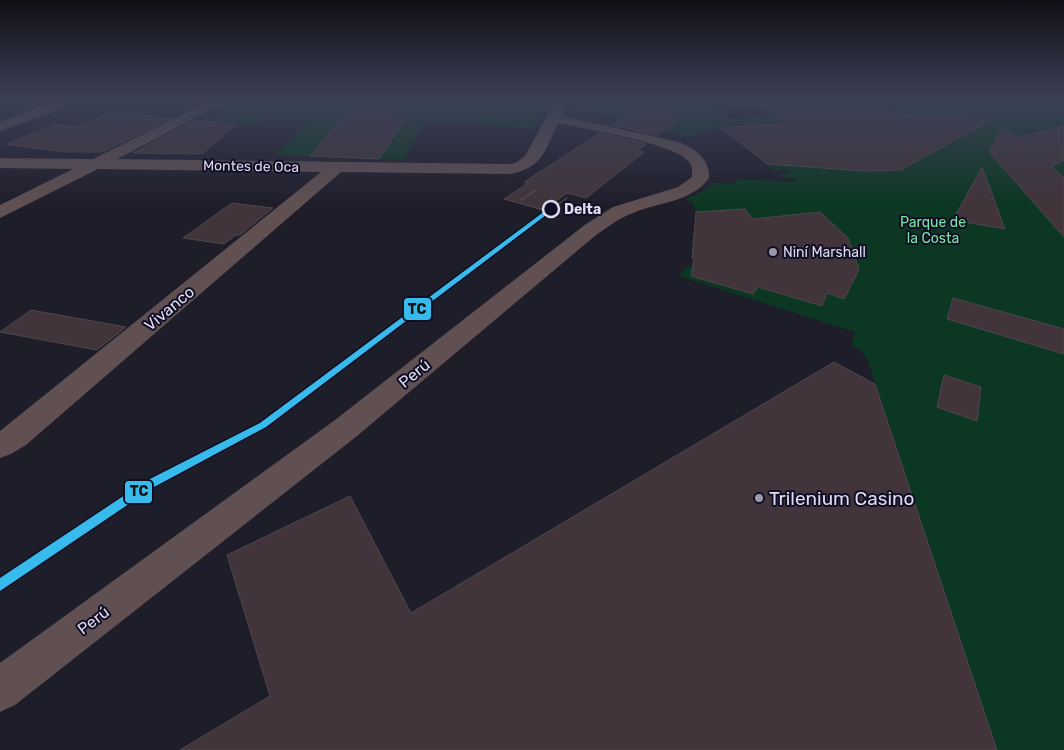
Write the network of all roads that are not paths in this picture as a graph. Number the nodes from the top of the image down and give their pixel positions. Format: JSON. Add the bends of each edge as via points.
{"nodes":[{"id":1,"x":154,"y":135,"type":"edge"},
{"id":2,"x":544,"y":135,"type":"edge"},
{"id":3,"x":643,"y":135,"type":"edge"},
{"id":4,"x":0,"y":162,"type":"edge"},
{"id":5,"x":96,"y":164,"type":"junction"},
{"id":6,"x":337,"y":167,"type":"junction"},
{"id":7,"x":0,"y":212,"type":"edge"},
{"id":8,"x":5,"y":439,"type":"edge"},
{"id":9,"x":0,"y":690,"type":"edge"}],
"edges":[{"from":1,"to":5,"type":"street"},
{"from":2,"to":6,"type":"street","name":"Montes de Oca","via":[[532,159],[518,168]]},
{"from":3,"to":9,"type":"street","name":"Perú","via":[[673,144],[696,159],[701,167],[701,176],[694,185],[684,191],[625,208],[589,231],[346,428]]},
{"from":4,"to":5,"type":"street","name":"Montes de Oca"},
{"from":5,"to":6,"type":"street","name":"Montes de Oca"},
{"from":5,"to":7,"type":"street"},
{"from":6,"to":8,"type":"street","name":"Vivanco"}]}
